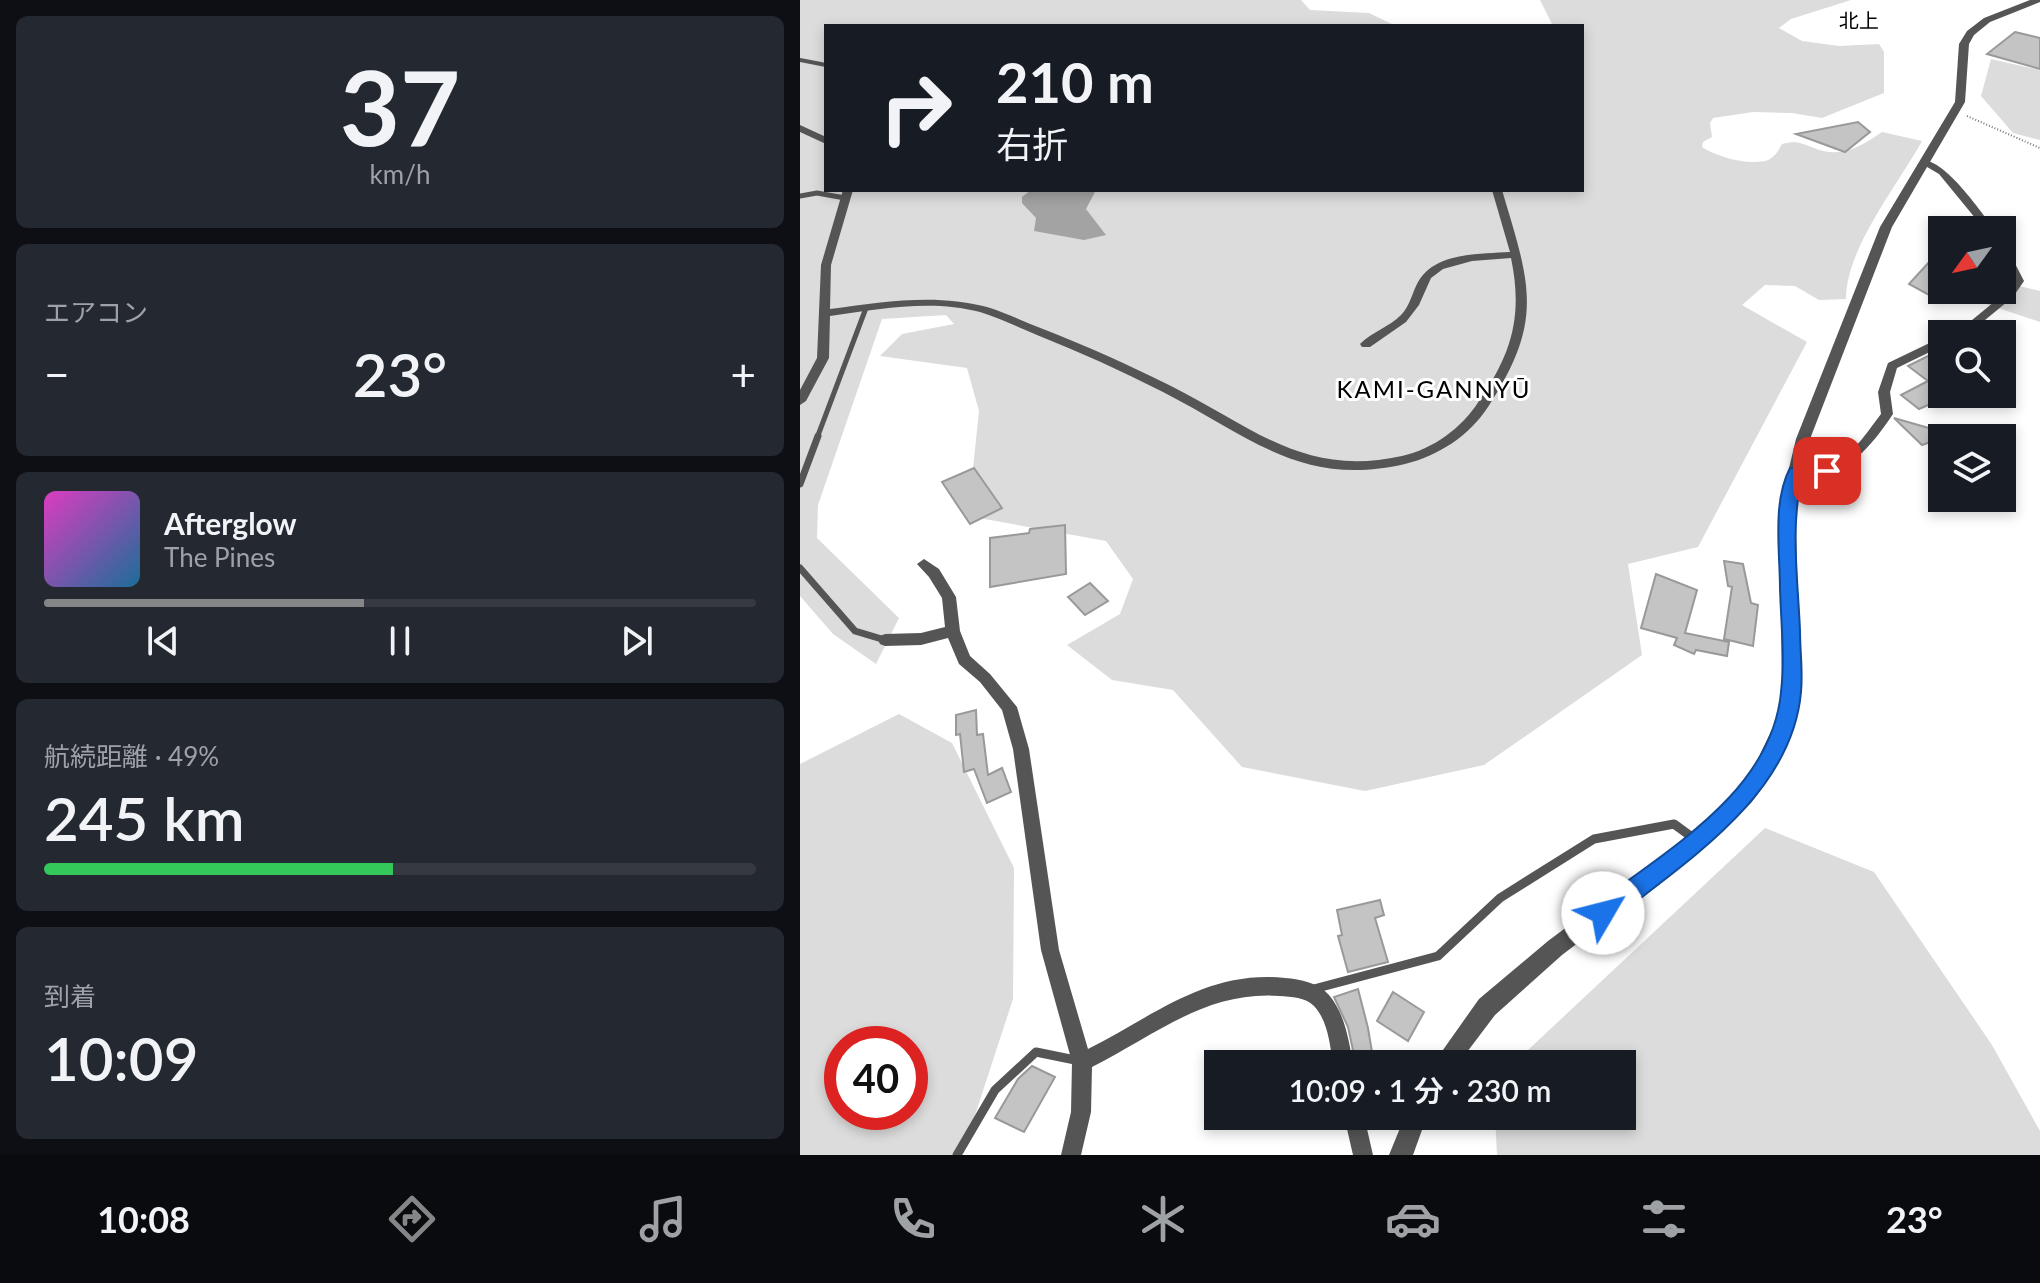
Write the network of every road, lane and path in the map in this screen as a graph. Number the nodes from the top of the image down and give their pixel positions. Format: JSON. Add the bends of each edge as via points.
{"nodes":[{"id":1,"x":2038,"y":0,"type":"edge"},
{"id":2,"x":800,"y":60,"type":"edge"},
{"id":3,"x":824,"y":65,"type":"edge"},
{"id":4,"x":1955,"y":111,"type":"junction"},
{"id":5,"x":800,"y":128,"type":"edge"},
{"id":6,"x":824,"y":140,"type":"edge"},
{"id":7,"x":2040,"y":148,"type":"edge"},
{"id":8,"x":1925,"y":162,"type":"junction"},
{"id":9,"x":1498,"y":192,"type":"edge"},
{"id":10,"x":847,"y":194,"type":"edge"},
{"id":11,"x":800,"y":196,"type":"edge"},
{"id":12,"x":1978,"y":216,"type":"edge"},
{"id":13,"x":1516,"y":255,"type":"junction"},
{"id":14,"x":1998,"y":304,"type":"edge"},
{"id":15,"x":866,"y":308,"type":"junction"},
{"id":16,"x":826,"y":313,"type":"junction"},
{"id":17,"x":1978,"y":320,"type":"edge"},
{"id":18,"x":1366,"y":344,"type":"dead end"},
{"id":19,"x":1928,"y":348,"type":"edge"},
{"id":20,"x":800,"y":401,"type":"edge"},
{"id":21,"x":1795,"y":472,"type":"junction"},
{"id":22,"x":800,"y":484,"type":"edge"},
{"id":23,"x":924,"y":564,"type":"dead end"},
{"id":24,"x":800,"y":568,"type":"edge"},
{"id":25,"x":953,"y":631,"type":"junction"},
{"id":26,"x":885,"y":640,"type":"joint"},
{"id":27,"x":1697,"y":841,"type":"junction"},
{"id":28,"x":1309,"y":990,"type":"junction"},
{"id":29,"x":1339,"y":1050,"type":"edge"},
{"id":30,"x":1455,"y":1050,"type":"edge"},
{"id":31,"x":1082,"y":1062,"type":"junction"},
{"id":32,"x":1357,"y":1130,"type":"edge"},
{"id":33,"x":1411,"y":1130,"type":"edge"},
{"id":34,"x":957,"y":1155,"type":"edge"},
{"id":35,"x":1071,"y":1155,"type":"edge"},
{"id":36,"x":1363,"y":1155,"type":"edge"},
{"id":37,"x":1401,"y":1155,"type":"edge"}],
"edges":[{"from":1,"to":4,"type":"street","via":[[1987,20],[1970,33],[1964,44],[1962,97]]},
{"from":2,"to":3,"type":"lane"},
{"from":4,"to":7,"type":"path"},
{"from":4,"to":8,"type":"street"},
{"from":5,"to":6,"type":"street"},
{"from":8,"to":12,"type":"street","via":[[1942,172]]},
{"from":8,"to":21,"type":"street","via":[[1872,260]]},
{"from":9,"to":13,"type":"street"},
{"from":10,"to":11,"type":"lane"},
{"from":10,"to":16,"type":"street","via":[[826,265]]},
{"from":13,"to":15,"type":"street","via":[[1523,280],[1521,324],[1512,357],[1484,403],[1459,433],[1434,450],[1360,469],[1318,465],[1283,453],[1091,352],[979,308],[950,303]]},
{"from":13,"to":18,"type":"street","via":[[1464,260],[1430,273],[1410,313]]},
{"from":14,"to":17,"type":"street"},
{"from":15,"to":16,"type":"street"},
{"from":15,"to":22,"type":"lane"},
{"from":16,"to":20,"type":"street","via":[[823,358]]},
{"from":19,"to":21,"type":"street","via":[[1892,366],[1884,392],[1887,414],[1853,457],[1827,471]]},
{"from":21,"to":27,"type":"street","via":[[1788,525],[1791,692],[1784,723],[1744,797]]},
{"from":23,"to":25,"type":"street","via":[[949,597]]},
{"from":24,"to":26,"type":"lane","via":[[855,631]]},
{"from":25,"to":26,"type":"street"},
{"from":25,"to":31,"type":"street","via":[[964,660],[1009,707],[1021,749],[1050,950]]},
{"from":27,"to":28,"type":"lane","via":[[1674,824],[1594,839],[1500,898],[1438,956]]},
{"from":27,"to":30,"type":"street","via":[[1555,948],[1487,1007]]},
{"from":28,"to":29,"type":"street","via":[[1326,1006]]},
{"from":28,"to":31,"type":"street","via":[[1240,986],[1203,995]]},
{"from":31,"to":34,"type":"lane","via":[[1036,1052],[995,1090]]},
{"from":31,"to":35,"type":"street","via":[[1081,1112]]},
{"from":32,"to":36,"type":"street"},
{"from":33,"to":37,"type":"street"}]}
